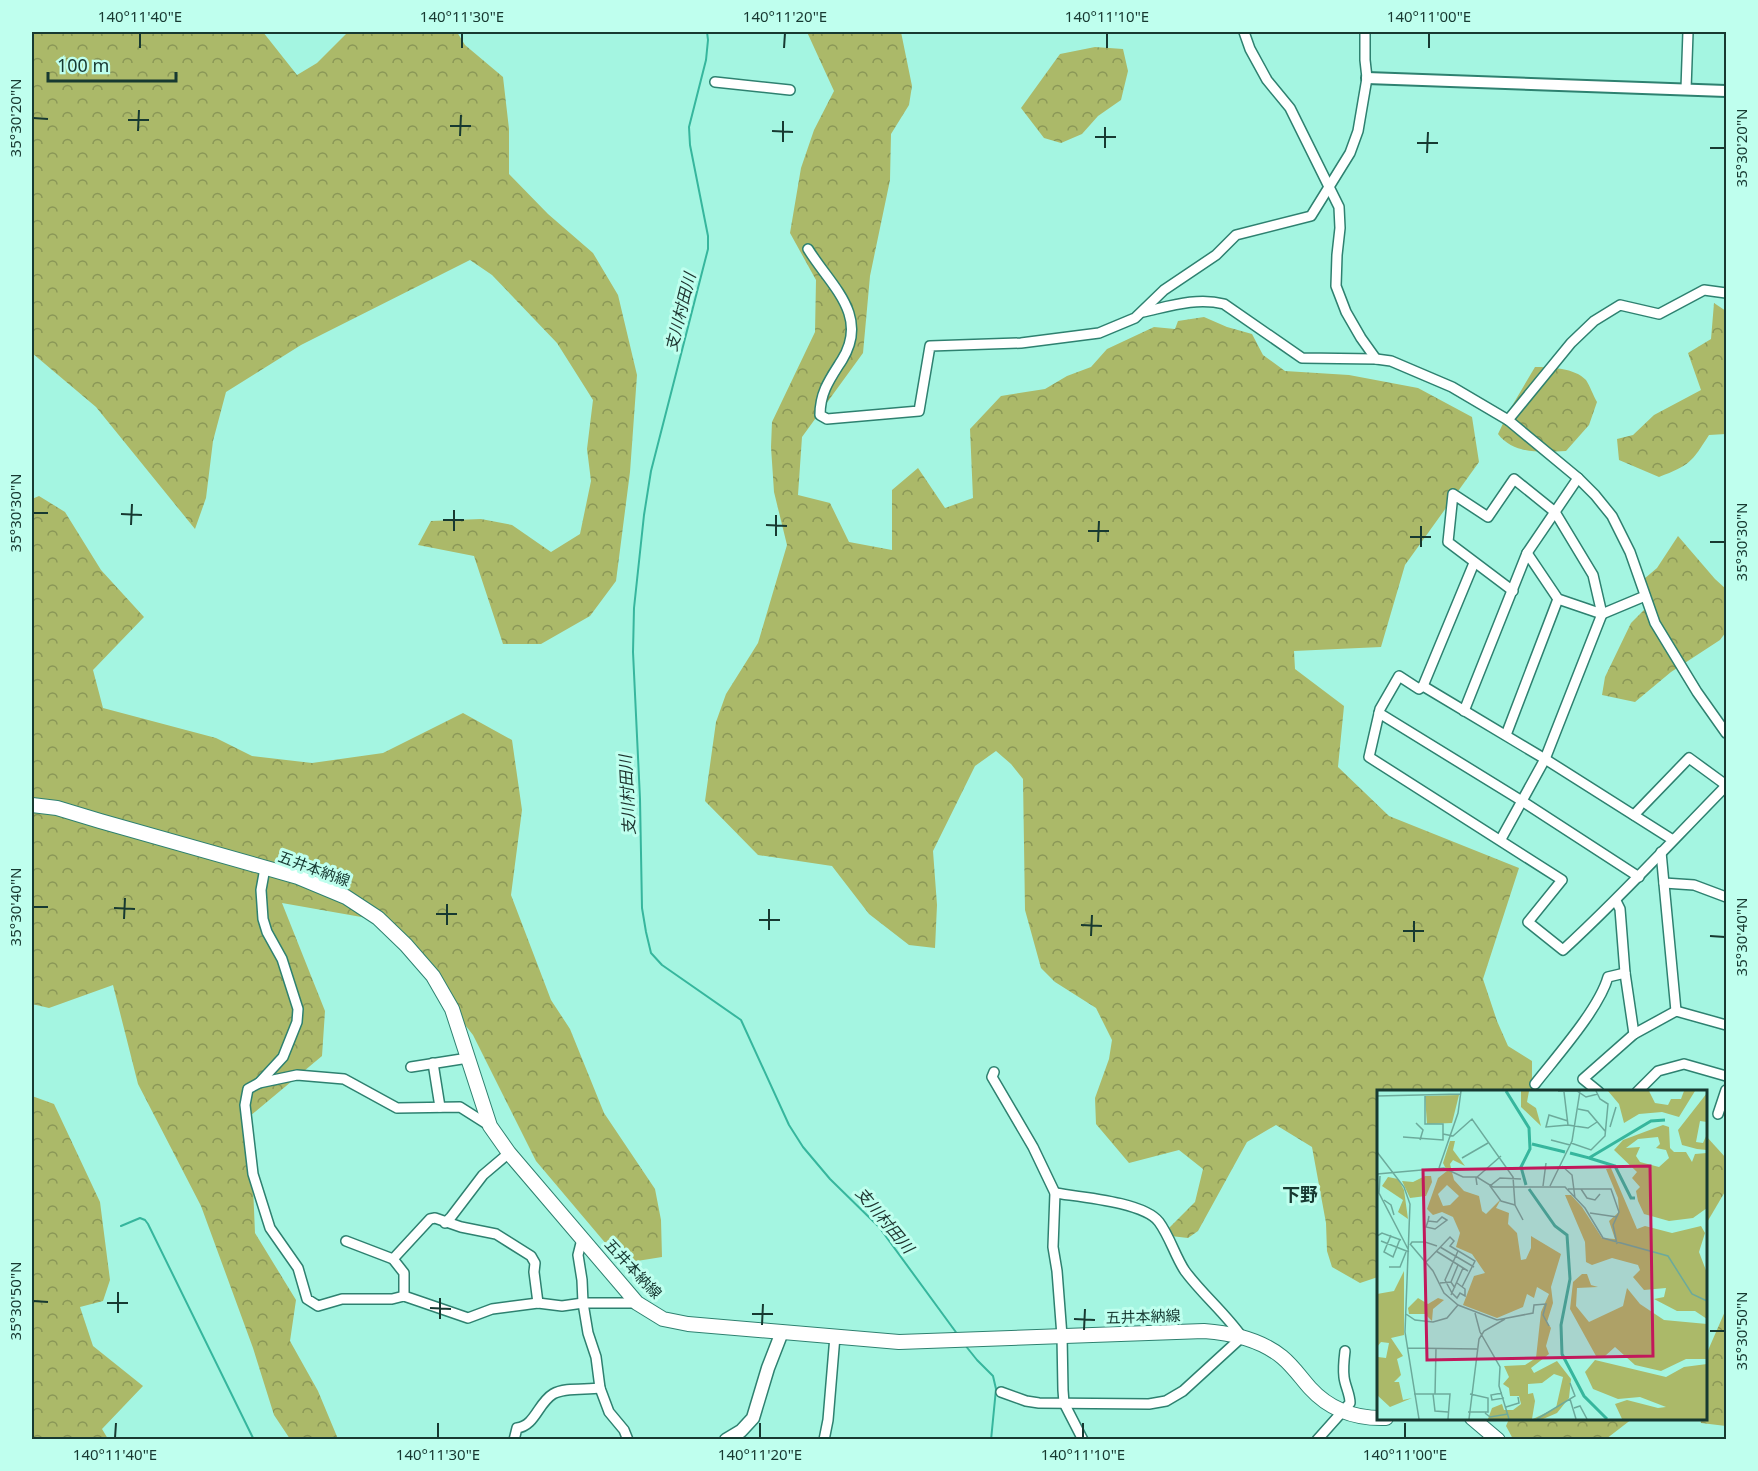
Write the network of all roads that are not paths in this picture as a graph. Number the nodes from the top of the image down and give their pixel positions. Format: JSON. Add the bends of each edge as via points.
{"nodes":[{"id":1,"x":1244,"y":32,"type":"edge"},
{"id":2,"x":1365,"y":32,"type":"edge"},
{"id":3,"x":1688,"y":32,"type":"edge"},
{"id":4,"x":1367,"y":78,"type":"junction"},
{"id":5,"x":716,"y":82,"type":"dead end"},
{"id":6,"x":1686,"y":89,"type":"junction"},
{"id":7,"x":790,"y":90,"type":"dead end"},
{"id":8,"x":1726,"y":91,"type":"edge"},
{"id":9,"x":1329,"y":187,"type":"junction"},
{"id":10,"x":808,"y":249,"type":"dead end"},
{"id":11,"x":1726,"y":293,"type":"edge"},
{"id":12,"x":1143,"y":312,"type":"junction"},
{"id":13,"x":1376,"y":359,"type":"junction"},
{"id":14,"x":1508,"y":420,"type":"junction"},
{"id":15,"x":1578,"y":478,"type":"junction"},
{"id":16,"x":1555,"y":512,"type":"junction"},
{"id":17,"x":1527,"y":553,"type":"junction"},
{"id":18,"x":1474,"y":563,"type":"junction"},
{"id":19,"x":1513,"y":591,"type":"junction"},
{"id":20,"x":1645,"y":596,"type":"junction"},
{"id":21,"x":1558,"y":599,"type":"junction"},
{"id":22,"x":1602,"y":614,"type":"junction"},
{"id":23,"x":1423,"y":686,"type":"junction"},
{"id":24,"x":1464,"y":711,"type":"junction"},
{"id":25,"x":1379,"y":713,"type":"junction"},
{"id":26,"x":1726,"y":733,"type":"edge"},
{"id":27,"x":1506,"y":735,"type":"junction"},
{"id":28,"x":1545,"y":759,"type":"junction"},
{"id":29,"x":1726,"y":786,"type":"edge"},
{"id":30,"x":1522,"y":801,"type":"junction"},
{"id":31,"x":32,"y":805,"type":"edge"},
{"id":32,"x":1634,"y":815,"type":"junction"},
{"id":33,"x":1501,"y":840,"type":"junction"},
{"id":34,"x":1673,"y":840,"type":"junction"},
{"id":35,"x":1661,"y":852,"type":"junction"},
{"id":36,"x":265,"y":868,"type":"junction"},
{"id":37,"x":1639,"y":877,"type":"junction"},
{"id":38,"x":1664,"y":883,"type":"junction"},
{"id":39,"x":1726,"y":897,"type":"edge"},
{"id":40,"x":1616,"y":901,"type":"junction"},
{"id":41,"x":1625,"y":973,"type":"junction"},
{"id":42,"x":1676,"y":1011,"type":"junction"},
{"id":43,"x":1726,"y":1025,"type":"edge"},
{"id":44,"x":1634,"y":1034,"type":"junction"},
{"id":45,"x":468,"y":1058,"type":"junction"},
{"id":46,"x":433,"y":1063,"type":"junction"},
{"id":47,"x":411,"y":1067,"type":"dead end"},
{"id":48,"x":994,"y":1072,"type":"dead end"},
{"id":49,"x":1726,"y":1076,"type":"edge"},
{"id":50,"x":259,"y":1083,"type":"junction"},
{"id":51,"x":1534,"y":1084,"type":"dead end"},
{"id":52,"x":1597,"y":1090,"type":"edge"},
{"id":53,"x":1639,"y":1090,"type":"edge"},
{"id":54,"x":1726,"y":1090,"type":"edge"},
{"id":55,"x":440,"y":1107,"type":"junction"},
{"id":56,"x":1718,"y":1114,"type":"dead end"},
{"id":57,"x":490,"y":1126,"type":"junction"},
{"id":58,"x":509,"y":1153,"type":"junction"},
{"id":59,"x":1055,"y":1193,"type":"junction"},
{"id":60,"x":445,"y":1223,"type":"junction"},
{"id":61,"x":582,"y":1239,"type":"junction"},
{"id":62,"x":345,"y":1241,"type":"dead end"},
{"id":63,"x":393,"y":1259,"type":"junction"},
{"id":64,"x":404,"y":1296,"type":"junction"},
{"id":65,"x":538,"y":1303,"type":"junction"},
{"id":66,"x":583,"y":1303,"type":"junction"},
{"id":67,"x":637,"y":1303,"type":"junction"},
{"id":68,"x":782,"y":1332,"type":"junction"},
{"id":69,"x":835,"y":1336,"type":"junction"},
{"id":70,"x":1062,"y":1336,"type":"junction"},
{"id":71,"x":1242,"y":1337,"type":"junction"},
{"id":72,"x":1345,"y":1351,"type":"dead end"},
{"id":73,"x":600,"y":1388,"type":"junction"},
{"id":74,"x":1001,"y":1392,"type":"dead end"},
{"id":75,"x":1065,"y":1403,"type":"junction"},
{"id":76,"x":1342,"y":1412,"type":"junction"},
{"id":77,"x":1377,"y":1418,"type":"edge"},
{"id":78,"x":1473,"y":1420,"type":"edge"},
{"id":79,"x":514,"y":1440,"type":"edge"},
{"id":80,"x":628,"y":1440,"type":"edge"},
{"id":81,"x":726,"y":1440,"type":"edge"},
{"id":82,"x":824,"y":1440,"type":"edge"},
{"id":83,"x":1083,"y":1440,"type":"edge"},
{"id":84,"x":1317,"y":1440,"type":"edge"},
{"id":85,"x":1498,"y":1440,"type":"edge"}],
"edges":[{"from":1,"to":9,"type":"street","via":[[1267,80],[1290,108]]},
{"from":2,"to":4,"type":"street"},
{"from":3,"to":6,"type":"street"},
{"from":4,"to":6,"type":"street"},
{"from":4,"to":9,"type":"street","via":[[1354,142]]},
{"from":5,"to":7,"type":"street"},
{"from":6,"to":8,"type":"street"},
{"from":9,"to":12,"type":"street","via":[[1311,216],[1236,235]]},
{"from":9,"to":13,"type":"street","via":[[1338,207],[1340,228],[1336,286],[1346,312]]},
{"from":10,"to":12,"type":"street","via":[[837,288],[848,310],[853,335],[820,400],[820,415],[827,419],[919,411],[930,346],[1021,343],[1099,333]]},
{"from":11,"to":14,"type":"street","via":[[1704,290],[1659,314],[1620,305],[1594,321],[1571,343]]},
{"from":12,"to":13,"type":"street","via":[[1210,300],[1224,304],[1302,358]]},
{"from":13,"to":14,"type":"street","via":[[1391,361],[1452,387]]},
{"from":14,"to":15,"type":"street"},
{"from":15,"to":16,"type":"street"},
{"from":15,"to":20,"type":"street","via":[[1612,516]]},
{"from":16,"to":17,"type":"street"},
{"from":16,"to":18,"type":"street","via":[[1514,479],[1488,517],[1453,494],[1448,542]]},
{"from":16,"to":22,"type":"street","via":[[1593,575]]},
{"from":17,"to":19,"type":"street"},
{"from":17,"to":21,"type":"street"},
{"from":18,"to":19,"type":"street"},
{"from":18,"to":23,"type":"street"},
{"from":19,"to":24,"type":"street"},
{"from":20,"to":22,"type":"street"},
{"from":20,"to":26,"type":"street","via":[[1670,650]]},
{"from":21,"to":22,"type":"street"},
{"from":21,"to":27,"type":"street"},
{"from":22,"to":28,"type":"street"},
{"from":23,"to":24,"type":"street"},
{"from":23,"to":25,"type":"street","via":[[1419,689],[1399,676]]},
{"from":24,"to":27,"type":"street"},
{"from":25,"to":30,"type":"street"},
{"from":25,"to":33,"type":"street","via":[[1369,757]]},
{"from":27,"to":28,"type":"street"},
{"from":28,"to":30,"type":"street"},
{"from":28,"to":32,"type":"street"},
{"from":29,"to":32,"type":"street","via":[[1689,758]]},
{"from":29,"to":34,"type":"street"},
{"from":30,"to":33,"type":"street"},
{"from":30,"to":37,"type":"street"},
{"from":31,"to":36,"type":"main road","name":"五井本納線","via":[[78,813]]},
{"from":32,"to":34,"type":"street"},
{"from":33,"to":40,"type":"street","via":[[1562,880],[1528,922],[1563,950]]},
{"from":34,"to":35,"type":"street"},
{"from":35,"to":37,"type":"street"},
{"from":35,"to":38,"type":"street"},
{"from":36,"to":45,"type":"main road","name":"五井本納線","via":[[326,888],[378,918],[433,976],[452,1009]]},
{"from":36,"to":50,"type":"street","via":[[261,907],[265,926],[282,959],[298,1009],[283,1057]]},
{"from":37,"to":40,"type":"street"},
{"from":38,"to":39,"type":"street","via":[[1694,885]]},
{"from":38,"to":42,"type":"street"},
{"from":40,"to":41,"type":"street"},
{"from":41,"to":44,"type":"street"},
{"from":41,"to":51,"type":"street","via":[[1608,977],[1594,1005]]},
{"from":42,"to":43,"type":"street"},
{"from":42,"to":44,"type":"street"},
{"from":44,"to":52,"type":"street","via":[[1583,1079]]},
{"from":45,"to":46,"type":"street"},
{"from":45,"to":57,"type":"main road","name":"五井本納線"},
{"from":46,"to":47,"type":"street"},
{"from":46,"to":55,"type":"street"},
{"from":48,"to":59,"type":"street","via":[[992,1077]]},
{"from":49,"to":53,"type":"street","via":[[1684,1064],[1658,1071]]},
{"from":50,"to":55,"type":"street","via":[[297,1075],[337,1078],[397,1108]]},
{"from":50,"to":64,"type":"street","via":[[248,1089],[245,1105],[253,1174],[270,1228],[298,1268],[307,1299],[324,1306],[342,1299]]},
{"from":54,"to":56,"type":"street"},
{"from":55,"to":57,"type":"street","via":[[460,1107]]},
{"from":57,"to":58,"type":"main road","name":"五井本納線"},
{"from":58,"to":60,"type":"street","via":[[483,1175]]},
{"from":58,"to":61,"type":"main road","name":"五井本納線"},
{"from":59,"to":70,"type":"street","via":[[1053,1247]]},
{"from":59,"to":71,"type":"street","via":[[1113,1200],[1158,1221],[1185,1270]]},
{"from":60,"to":63,"type":"street","via":[[430,1219]]},
{"from":60,"to":65,"type":"street","via":[[496,1234],[531,1256]]},
{"from":61,"to":66,"type":"street","via":[[578,1255]]},
{"from":61,"to":67,"type":"main road","name":"五井本納線"},
{"from":62,"to":63,"type":"street"},
{"from":63,"to":64,"type":"street","via":[[404,1273]]},
{"from":64,"to":65,"type":"street","via":[[468,1318],[492,1309]]},
{"from":65,"to":66,"type":"street"},
{"from":66,"to":67,"type":"street"},
{"from":66,"to":73,"type":"street"},
{"from":67,"to":68,"type":"main road","name":"五井本納線","via":[[673,1322]]},
{"from":68,"to":69,"type":"main road","name":"五井本納線"},
{"from":68,"to":81,"type":"main road","via":[[753,1418]]},
{"from":69,"to":70,"type":"main road","name":"五井本納線","via":[[918,1342]]},
{"from":69,"to":82,"type":"street"},
{"from":70,"to":71,"type":"main road","name":"五井本納線","via":[[1204,1331]]},
{"from":70,"to":75,"type":"street"},
{"from":71,"to":75,"type":"street","via":[[1166,1401]]},
{"from":71,"to":76,"type":"main road","name":"五井本納線","via":[[1284,1358],[1320,1398]]},
{"from":72,"to":76,"type":"street","via":[[1343,1374],[1350,1403]]},
{"from":73,"to":79,"type":"street","via":[[551,1395],[528,1425],[517,1428]]},
{"from":73,"to":80,"type":"street","via":[[609,1412]]},
{"from":74,"to":75,"type":"street","via":[[1026,1401]]},
{"from":75,"to":83,"type":"street"},
{"from":76,"to":77,"type":"main road","name":"五井本納線"},
{"from":76,"to":84,"type":"street"},
{"from":78,"to":85,"type":"main road"}]}
